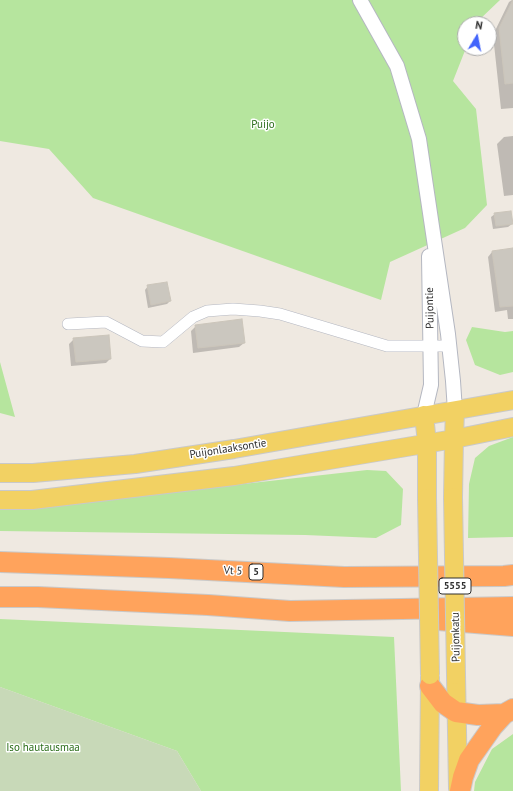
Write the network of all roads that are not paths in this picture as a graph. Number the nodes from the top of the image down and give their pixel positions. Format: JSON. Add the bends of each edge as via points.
{"nodes":[{"id":1,"x":360,"y":0,"type":"edge"},
{"id":2,"x":428,"y":199,"type":"junction"},
{"id":3,"x":68,"y":324,"type":"dead end"},
{"id":4,"x":430,"y":346,"type":"junction"},
{"id":5,"x":449,"y":346,"type":"junction"},
{"id":6,"x":513,"y":400,"type":"edge"},
{"id":7,"x":455,"y":411,"type":"junction"},
{"id":8,"x":424,"y":416,"type":"junction"},
{"id":9,"x":513,"y":427,"type":"edge"},
{"id":10,"x":454,"y":439,"type":"junction"},
{"id":11,"x":426,"y":443,"type":"junction"},
{"id":12,"x":0,"y":473,"type":"edge"},
{"id":13,"x":0,"y":500,"type":"edge"},
{"id":14,"x":0,"y":562,"type":"edge"},
{"id":15,"x":513,"y":575,"type":"edge"},
{"id":16,"x":0,"y":597,"type":"edge"},
{"id":17,"x":513,"y":607,"type":"edge"},
{"id":18,"x":290,"y":610,"type":"junction"},
{"id":19,"x":513,"y":626,"type":"edge"},
{"id":20,"x":430,"y":680,"type":"junction"},
{"id":21,"x":509,"y":711,"type":"edge"},
{"id":22,"x":456,"y":712,"type":"junction"},
{"id":23,"x":429,"y":791,"type":"edge"},
{"id":24,"x":459,"y":791,"type":"edge"}],
"edges":[{"from":1,"to":2,"type":"street","name":"Puijontie","number":"5555","via":[[397,66],[419,139]]},
{"from":2,"to":4,"type":"street","name":"Puijontie","number":"5555"},
{"from":2,"to":5,"type":"street","name":"Puijontie","number":"5555"},
{"from":3,"to":4,"type":"street","via":[[106,322],[142,342],[163,342],[193,317],[207,311],[233,309],[280,314],[387,346]]},
{"from":4,"to":5,"type":"street"},
{"from":4,"to":8,"type":"street","name":"Puijontie","number":"5555","via":[[431,385]]},
{"from":5,"to":7,"type":"street","name":"Puijontie","number":"5555"},
{"from":6,"to":7,"type":"main road","name":"Puijonlaaksontie"},
{"from":7,"to":8,"type":"main road","name":"Puijonlaaksontie"},
{"from":7,"to":10,"type":"main road","name":"Puijonkatu","number":"5555"},
{"from":8,"to":11,"type":"main road","number":"5555"},
{"from":8,"to":12,"type":"main road","name":"Puijonlaaksontie","via":[[135,464],[33,473]]},
{"from":9,"to":10,"type":"main road"},
{"from":10,"to":11,"type":"main road"},
{"from":10,"to":22,"type":"main road","name":"Puijonkatu","number":"5555","bridge":true},
{"from":11,"to":13,"type":"main road","via":[[234,476],[32,500]]},
{"from":11,"to":20,"type":"main road","number":"5555","bridge":true},
{"from":14,"to":15,"type":"highway","name":"Vt 5","number":"5","via":[[344,577]]},
{"from":16,"to":18,"type":"highway"},
{"from":17,"to":18,"type":"highway"},
{"from":18,"to":19,"type":"highway"},
{"from":20,"to":22,"type":"highway","via":[[443,703]]},
{"from":20,"to":23,"type":"main road","number":"5555"},
{"from":21,"to":22,"type":"highway","via":[[478,716]]},
{"from":21,"to":24,"type":"highway","via":[[489,730],[469,760]]},
{"from":22,"to":24,"type":"main road","name":"Puijonkatu","number":"5555"}]}
